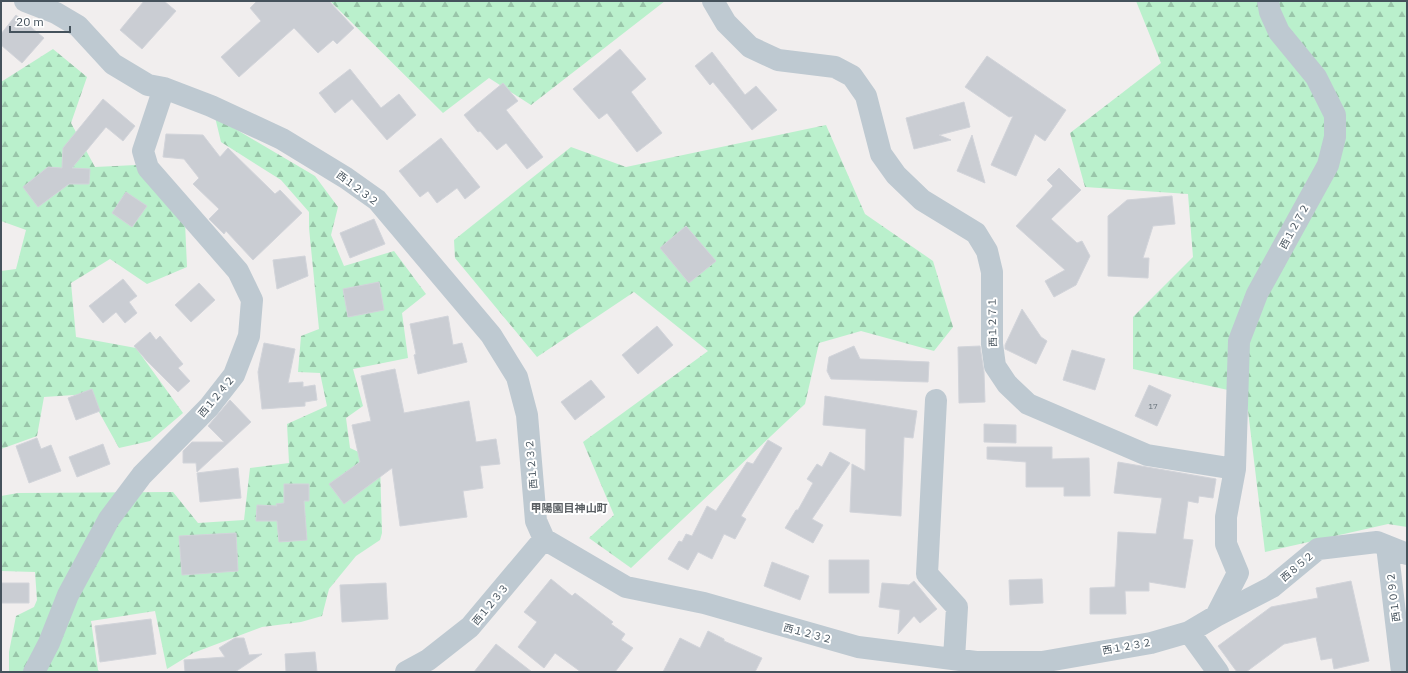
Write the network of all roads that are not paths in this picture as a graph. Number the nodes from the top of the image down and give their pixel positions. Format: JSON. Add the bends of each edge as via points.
{"nodes":[{"id":1,"x":25,"y":1,"type":"edge"},
{"id":2,"x":713,"y":1,"type":"edge"},
{"id":3,"x":1268,"y":1,"type":"edge"},
{"id":4,"x":164,"y":88,"type":"junction"},
{"id":5,"x":936,"y":400,"type":"dead end"},
{"id":6,"x":1235,"y":469,"type":"junction"},
{"id":7,"x":544,"y":539,"type":"junction"},
{"id":8,"x":1387,"y":546,"type":"junction"},
{"id":9,"x":1407,"y":554,"type":"edge"},
{"id":10,"x":1216,"y":616,"type":"junction"},
{"id":11,"x":1189,"y":632,"type":"junction"},
{"id":12,"x":954,"y":659,"type":"junction"},
{"id":13,"x":1040,"y":667,"type":"edge"},
{"id":14,"x":34,"y":672,"type":"edge"},
{"id":15,"x":406,"y":672,"type":"edge"},
{"id":16,"x":1218,"y":672,"type":"edge"},
{"id":17,"x":1402,"y":672,"type":"edge"}],
"edges":[{"from":1,"to":4,"type":"street","name":"西１２３２","via":[[56,13],[78,26],[113,64],[148,84]]},
{"from":2,"to":6,"type":"street","name":"西１２７１","via":[[726,23],[750,47],[778,60],[835,67],[852,76],[866,96],[881,154],[896,175],[922,200],[976,233],[987,252],[992,272],[992,344],[995,366],[1007,384],[1028,404],[1147,455]]},
{"from":3,"to":6,"type":"street","name":"西１２７２","via":[[1279,32],[1316,77],[1335,115],[1335,137],[1328,165],[1257,294],[1239,341]]},
{"from":4,"to":7,"type":"street","name":"西１２３２","via":[[282,138],[377,200],[491,335],[517,377],[527,416],[536,522]]},
{"from":4,"to":14,"type":"street","name":"西１２４２","via":[[143,151],[148,168],[238,271],[252,300],[248,336],[234,375],[209,406],[142,475],[109,519],[68,595],[49,643]]},
{"from":5,"to":12,"type":"street","via":[[927,574],[956,607]]},
{"from":6,"to":10,"type":"street","via":[[1226,517],[1226,544],[1238,573]]},
{"from":7,"to":12,"type":"street","name":"西１２３２","via":[[626,587],[704,603],[858,647]]},
{"from":7,"to":15,"type":"street","name":"西１２３３","via":[[470,628],[428,660]]},
{"from":8,"to":9,"type":"street","name":"西８５２"},
{"from":8,"to":10,"type":"street","name":"西８５２","via":[[1378,542],[1318,549],[1272,587]]},
{"from":8,"to":17,"type":"street","name":"西１０９２"},
{"from":10,"to":11,"type":"street","name":"西８５２"},
{"from":11,"to":13,"type":"street","name":"西１２３２","via":[[1151,643]]},
{"from":11,"to":16,"type":"street"},
{"from":12,"to":13,"type":"street","name":"西１２３２"}]}
